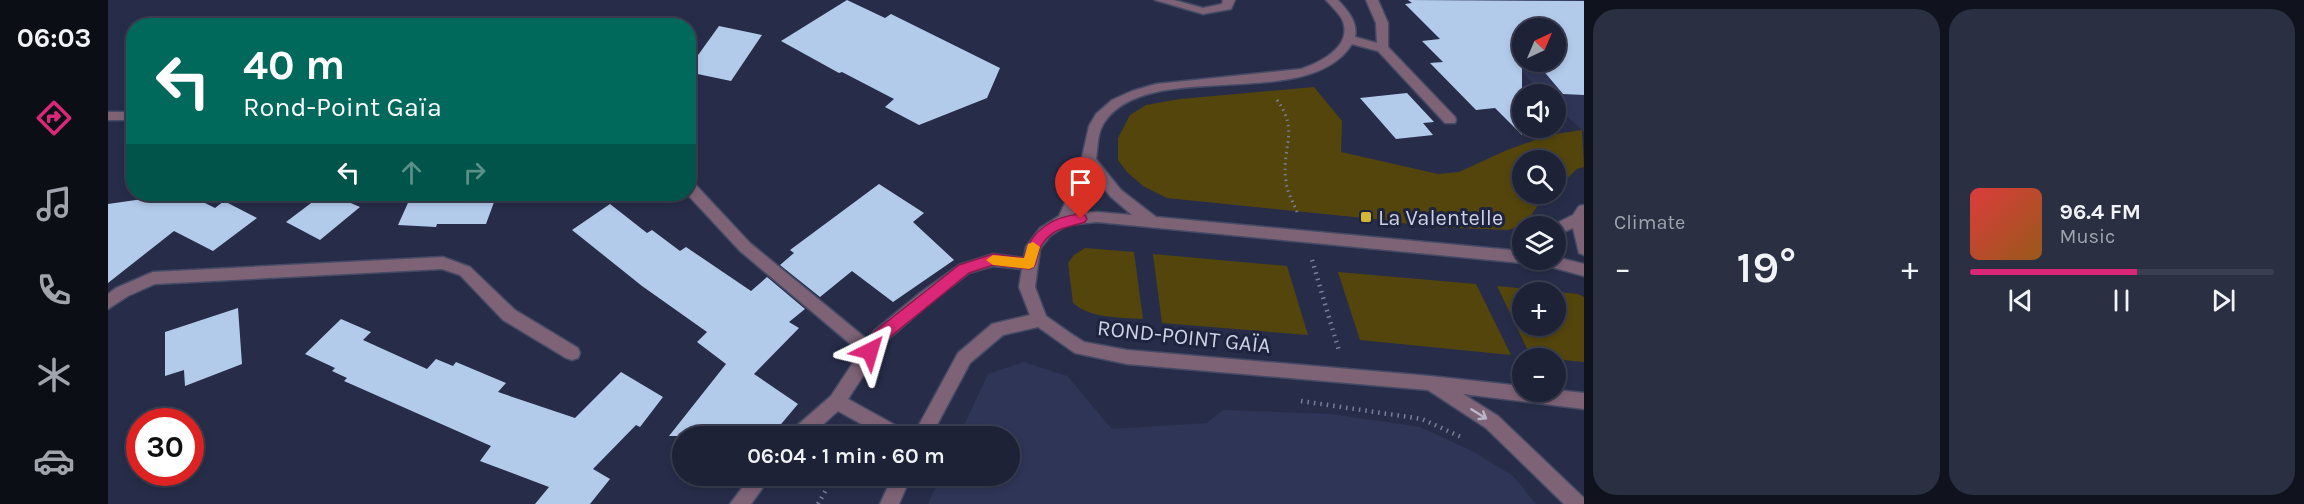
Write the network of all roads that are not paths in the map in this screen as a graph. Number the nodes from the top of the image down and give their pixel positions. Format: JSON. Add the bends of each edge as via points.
{"nodes":[{"id":1,"x":1161,"y":0,"type":"edge"},
{"id":2,"x":1229,"y":0,"type":"edge"},
{"id":3,"x":1332,"y":0,"type":"edge"},
{"id":4,"x":1372,"y":0,"type":"edge"},
{"id":5,"x":1348,"y":39,"type":"junction"},
{"id":6,"x":1382,"y":48,"type":"junction"},
{"id":7,"x":108,"y":116,"type":"edge"},
{"id":8,"x":126,"y":116,"type":"edge"},
{"id":9,"x":1450,"y":120,"type":"dead end"},
{"id":10,"x":1089,"y":160,"type":"junction"},
{"id":11,"x":696,"y":195,"type":"edge"},
{"id":12,"x":1581,"y":215,"type":"edge"},
{"id":13,"x":1064,"y":220,"type":"junction"},
{"id":14,"x":1156,"y":223,"type":"junction"},
{"id":15,"x":1566,"y":225,"type":"edge"},
{"id":16,"x":1584,"y":249,"type":"edge"},
{"id":17,"x":1512,"y":250,"type":"edge"},
{"id":18,"x":1500,"y":255,"type":"junction"},
{"id":19,"x":1512,"y":256,"type":"edge"},
{"id":20,"x":1029,"y":264,"type":"junction"},
{"id":21,"x":1566,"y":265,"type":"edge"},
{"id":22,"x":1584,"y":270,"type":"edge"},
{"id":23,"x":108,"y":303,"type":"edge"},
{"id":24,"x":1040,"y":320,"type":"junction"},
{"id":25,"x":870,"y":351,"type":"junction"},
{"id":26,"x":572,"y":353,"type":"dead end"},
{"id":27,"x":1430,"y":383,"type":"junction"},
{"id":28,"x":837,"y":401,"type":"junction"},
{"id":29,"x":1584,"y":401,"type":"edge"},
{"id":30,"x":809,"y":426,"type":"edge"},
{"id":31,"x":881,"y":426,"type":"edge"},
{"id":32,"x":927,"y":426,"type":"edge"},
{"id":33,"x":754,"y":486,"type":"edge"},
{"id":34,"x":897,"y":486,"type":"edge"},
{"id":35,"x":739,"y":504,"type":"edge"},
{"id":36,"x":889,"y":504,"type":"edge"},
{"id":37,"x":1576,"y":504,"type":"edge"}],
"edges":[{"from":1,"to":2,"type":"street","via":[[1203,11],[1227,7]]},
{"from":3,"to":5,"type":"street","via":[[1349,23]]},
{"from":4,"to":6,"type":"street","via":[[1382,16]]},
{"from":5,"to":6,"type":"street"},
{"from":5,"to":10,"type":"street","via":[[1339,54],[1324,66],[1303,73],[1132,93],[1116,103],[1092,133]]},
{"from":6,"to":9,"type":"street"},
{"from":7,"to":8,"type":"street"},
{"from":10,"to":13,"type":"street"},
{"from":10,"to":14,"type":"street","via":[[1130,208]]},
{"from":11,"to":25,"type":"street","via":[[745,247]]},
{"from":12,"to":15,"type":"street"},
{"from":12,"to":16,"type":"street"},
{"from":13,"to":14,"type":"street","via":[[1097,217]]},
{"from":13,"to":20,"type":"street","via":[[1033,247]]},
{"from":14,"to":18,"type":"street"},
{"from":17,"to":18,"type":"street"},
{"from":18,"to":19,"type":"street"},
{"from":20,"to":24,"type":"street","via":[[1027,287]]},
{"from":20,"to":25,"type":"street","via":[[993,260],[964,269],[880,336]]},
{"from":21,"to":22,"type":"street"},
{"from":23,"to":26,"type":"street","via":[[153,278],[443,263],[465,271],[509,315]]},
{"from":24,"to":27,"type":"street","name":"ROND-POINT GAÏA","via":[[1081,348],[1127,357]]},
{"from":24,"to":32,"type":"street","via":[[998,329],[964,358]]},
{"from":25,"to":28,"type":"street"},
{"from":27,"to":29,"type":"street","name":"ROND-POINT GAÏA"},
{"from":27,"to":37,"type":"street","one_way":true,"via":[[1492,422]]},
{"from":28,"to":30,"type":"street"},
{"from":28,"to":31,"type":"street"},
{"from":33,"to":35,"type":"street"},
{"from":34,"to":36,"type":"street"}]}
